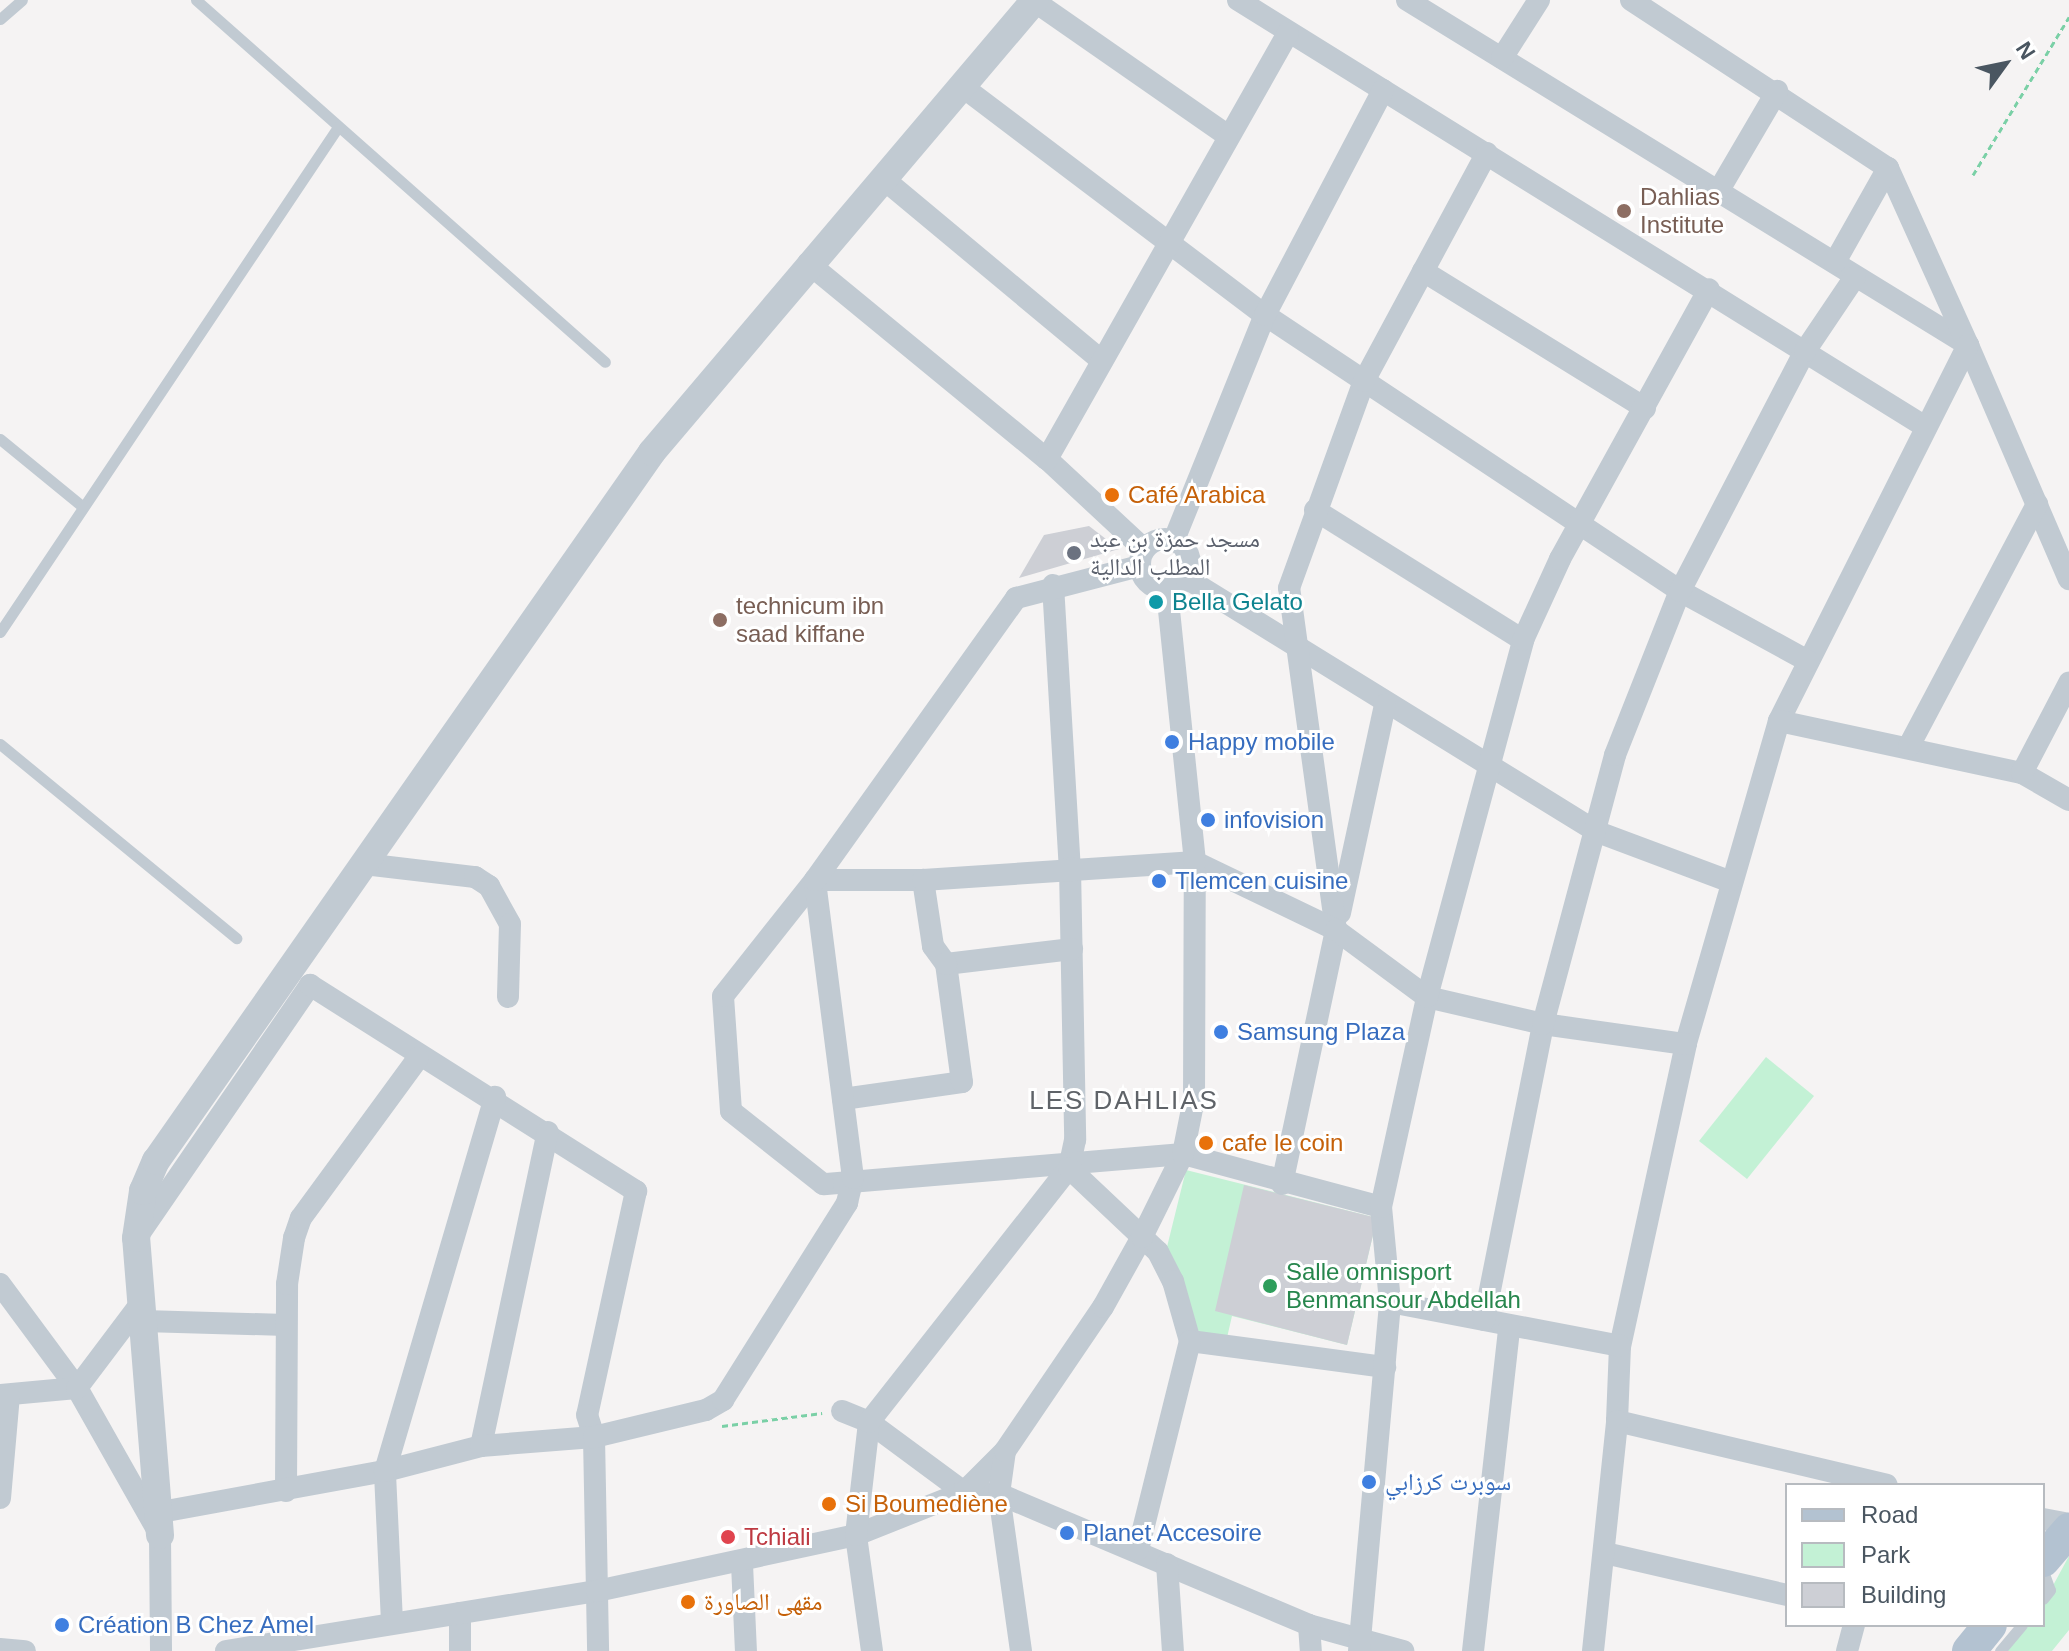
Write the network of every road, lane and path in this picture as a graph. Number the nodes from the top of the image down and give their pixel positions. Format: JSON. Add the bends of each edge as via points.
{"nodes":[{"id":1,"x":22,"y":0,"type":"edge"},
{"id":2,"x":196,"y":0,"type":"edge"},
{"id":3,"x":1238,"y":0,"type":"edge"},
{"id":4,"x":1407,"y":0,"type":"edge"},
{"id":5,"x":1539,"y":0,"type":"edge"},
{"id":6,"x":1631,"y":0,"type":"edge"},
{"id":7,"x":1034,"y":1,"type":"edge"},
{"id":8,"x":2069,"y":17,"type":"edge"},
{"id":9,"x":0,"y":19,"type":"edge"},
{"id":10,"x":1288,"y":33,"type":"junction"},
{"id":11,"x":1502,"y":58,"type":"junction"},
{"id":12,"x":963,"y":87,"type":"junction"},
{"id":13,"x":1383,"y":90,"type":"junction"},
{"id":14,"x":1777,"y":91,"type":"junction"},
{"id":15,"x":338,"y":127,"type":"junction"},
{"id":16,"x":1227,"y":135,"type":"junction"},
{"id":17,"x":1487,"y":153,"type":"junction"},
{"id":18,"x":1888,"y":168,"type":"junction"},
{"id":19,"x":1973,"y":175,"type":"dead end"},
{"id":20,"x":886,"y":181,"type":"junction"},
{"id":21,"x":1719,"y":190,"type":"junction"},
{"id":22,"x":1170,"y":246,"type":"junction"},
{"id":23,"x":1835,"y":262,"type":"junction"},
{"id":24,"x":808,"y":263,"type":"junction"},
{"id":25,"x":1423,"y":271,"type":"junction"},
{"id":26,"x":1855,"y":277,"type":"junction"},
{"id":27,"x":1709,"y":289,"type":"junction"},
{"id":28,"x":1265,"y":315,"type":"junction"},
{"id":29,"x":1968,"y":345,"type":"junction"},
{"id":30,"x":1805,"y":351,"type":"junction"},
{"id":31,"x":1102,"y":361,"type":"junction"},
{"id":32,"x":605,"y":362,"type":"dead end"},
{"id":33,"x":1364,"y":381,"type":"junction"},
{"id":34,"x":1645,"y":408,"type":"junction"},
{"id":35,"x":1924,"y":426,"type":"junction"},
{"id":36,"x":0,"y":439,"type":"edge"},
{"id":37,"x":1047,"y":459,"type":"junction"},
{"id":38,"x":2037,"y":504,"type":"junction"},
{"id":39,"x":83,"y":507,"type":"junction"},
{"id":40,"x":1315,"y":510,"type":"junction"},
{"id":41,"x":1585,"y":522,"type":"junction"},
{"id":42,"x":1174,"y":540,"type":"junction"},
{"id":43,"x":1142,"y":557,"type":"junction"},
{"id":44,"x":2069,"y":579,"type":"edge"},
{"id":45,"x":1176,"y":583,"type":"junction"},
{"id":46,"x":1053,"y":585,"type":"junction"},
{"id":47,"x":1680,"y":591,"type":"junction"},
{"id":48,"x":0,"y":632,"type":"edge"},
{"id":49,"x":1523,"y":640,"type":"junction"},
{"id":50,"x":1297,"y":645,"type":"junction"},
{"id":51,"x":1808,"y":661,"type":"junction"},
{"id":52,"x":2069,"y":683,"type":"edge"},
{"id":53,"x":1385,"y":705,"type":"junction"},
{"id":54,"x":1779,"y":721,"type":"junction"},
{"id":55,"x":0,"y":744,"type":"edge"},
{"id":56,"x":1909,"y":746,"type":"junction"},
{"id":57,"x":1489,"y":767,"type":"junction"},
{"id":58,"x":2022,"y":773,"type":"junction"},
{"id":59,"x":2069,"y":800,"type":"edge"},
{"id":60,"x":1595,"y":831,"type":"junction"},
{"id":61,"x":1195,"y":862,"type":"junction"},
{"id":62,"x":364,"y":864,"type":"junction"},
{"id":63,"x":1070,"y":868,"type":"junction"},
{"id":64,"x":815,"y":880,"type":"junction"},
{"id":65,"x":923,"y":880,"type":"junction"},
{"id":66,"x":1729,"y":881,"type":"junction"},
{"id":67,"x":1336,"y":930,"type":"junction"},
{"id":68,"x":236,"y":938,"type":"dead end"},
{"id":69,"x":1072,"y":949,"type":"junction"},
{"id":70,"x":946,"y":964,"type":"junction"},
{"id":71,"x":508,"y":997,"type":"dead end"},
{"id":72,"x":1427,"y":997,"type":"junction"},
{"id":73,"x":1543,"y":1024,"type":"junction"},
{"id":74,"x":1686,"y":1044,"type":"junction"},
{"id":75,"x":418,"y":1058,"type":"junction"},
{"id":76,"x":495,"y":1097,"type":"junction"},
{"id":77,"x":843,"y":1099,"type":"junction"},
{"id":78,"x":548,"y":1132,"type":"junction"},
{"id":79,"x":1183,"y":1154,"type":"junction"},
{"id":80,"x":1069,"y":1168,"type":"junction"},
{"id":81,"x":853,"y":1178,"type":"junction"},
{"id":82,"x":1282,"y":1184,"type":"junction"},
{"id":83,"x":1381,"y":1207,"type":"junction"},
{"id":84,"x":1142,"y":1237,"type":"junction"},
{"id":85,"x":136,"y":1238,"type":"junction"},
{"id":86,"x":0,"y":1284,"type":"edge"},
{"id":87,"x":1390,"y":1302,"type":"junction"},
{"id":88,"x":142,"y":1312,"type":"junction"},
{"id":89,"x":1484,"y":1320,"type":"junction"},
{"id":90,"x":286,"y":1325,"type":"junction"},
{"id":91,"x":1509,"y":1328,"type":"junction"},
{"id":92,"x":1190,"y":1341,"type":"junction"},
{"id":93,"x":1620,"y":1346,"type":"junction"},
{"id":94,"x":1385,"y":1367,"type":"junction"},
{"id":95,"x":77,"y":1388,"type":"junction"},
{"id":96,"x":5,"y":1396,"type":"edge"},
{"id":97,"x":842,"y":1411,"type":"joint"},
{"id":98,"x":1617,"y":1421,"type":"junction"},
{"id":99,"x":869,"y":1422,"type":"junction"},
{"id":100,"x":722,"y":1426,"type":"dead end"},
{"id":101,"x":594,"y":1437,"type":"junction"},
{"id":102,"x":481,"y":1446,"type":"junction"},
{"id":103,"x":1005,"y":1451,"type":"junction"},
{"id":104,"x":385,"y":1471,"type":"junction"},
{"id":105,"x":1879,"y":1483,"type":"edge"},
{"id":106,"x":286,"y":1491,"type":"junction"},
{"id":107,"x":964,"y":1492,"type":"junction"},
{"id":108,"x":999,"y":1494,"type":"junction"},
{"id":109,"x":0,"y":1498,"type":"edge"},
{"id":110,"x":2045,"y":1519,"type":"edge"},
{"id":111,"x":160,"y":1524,"type":"junction"},
{"id":112,"x":2069,"y":1524,"type":"edge"},
{"id":113,"x":2069,"y":1530,"type":"edge"},
{"id":114,"x":856,"y":1535,"type":"junction"},
{"id":115,"x":1138,"y":1550,"type":"junction"},
{"id":116,"x":1605,"y":1553,"type":"junction"},
{"id":117,"x":2045,"y":1558,"type":"edge"},
{"id":118,"x":742,"y":1564,"type":"junction"},
{"id":119,"x":1167,"y":1564,"type":"junction"},
{"id":120,"x":2045,"y":1576,"type":"edge"},
{"id":121,"x":597,"y":1591,"type":"junction"},
{"id":122,"x":1785,"y":1595,"type":"edge"},
{"id":123,"x":2045,"y":1596,"type":"edge"},
{"id":124,"x":460,"y":1613,"type":"junction"},
{"id":125,"x":392,"y":1622,"type":"junction"},
{"id":126,"x":1309,"y":1625,"type":"junction"},
{"id":127,"x":1853,"y":1627,"type":"edge"},
{"id":128,"x":2020,"y":1627,"type":"edge"},
{"id":129,"x":317,"y":1643,"type":"edge"},
{"id":130,"x":1359,"y":1646,"type":"edge"},
{"id":131,"x":0,"y":1649,"type":"edge"},
{"id":132,"x":25,"y":1651,"type":"edge"},
{"id":133,"x":161,"y":1651,"type":"edge"},
{"id":134,"x":226,"y":1651,"type":"edge"},
{"id":135,"x":460,"y":1651,"type":"edge"},
{"id":136,"x":598,"y":1651,"type":"edge"},
{"id":137,"x":746,"y":1651,"type":"edge"},
{"id":138,"x":872,"y":1651,"type":"edge"},
{"id":139,"x":1021,"y":1651,"type":"edge"},
{"id":140,"x":1173,"y":1651,"type":"edge"},
{"id":141,"x":1311,"y":1651,"type":"edge"},
{"id":142,"x":1403,"y":1651,"type":"edge"},
{"id":143,"x":1473,"y":1651,"type":"edge"},
{"id":144,"x":1593,"y":1651,"type":"edge"},
{"id":145,"x":1847,"y":1651,"type":"edge"},
{"id":146,"x":2000,"y":1651,"type":"edge"}],
"edges":[{"from":1,"to":9,"type":"lane"},
{"from":2,"to":15,"type":"lane"},
{"from":3,"to":10,"type":"street"},
{"from":4,"to":11,"type":"street"},
{"from":5,"to":11,"type":"street"},
{"from":6,"to":14,"type":"street"},
{"from":7,"to":12,"type":"street"},
{"from":7,"to":16,"type":"street"},
{"from":8,"to":19,"type":"path"},
{"from":10,"to":13,"type":"street"},
{"from":10,"to":16,"type":"street"},
{"from":11,"to":21,"type":"street"},
{"from":12,"to":20,"type":"street"},
{"from":12,"to":22,"type":"street"},
{"from":13,"to":17,"type":"street"},
{"from":13,"to":28,"type":"street"},
{"from":14,"to":18,"type":"street"},
{"from":14,"to":21,"type":"street"},
{"from":15,"to":32,"type":"lane"},
{"from":15,"to":39,"type":"lane"},
{"from":16,"to":22,"type":"street"},
{"from":17,"to":25,"type":"street"},
{"from":17,"to":27,"type":"street"},
{"from":18,"to":23,"type":"street"},
{"from":18,"to":29,"type":"street"},
{"from":20,"to":24,"type":"street"},
{"from":20,"to":31,"type":"street"},
{"from":21,"to":23,"type":"street"},
{"from":22,"to":28,"type":"street"},
{"from":22,"to":31,"type":"street"},
{"from":23,"to":26,"type":"street"},
{"from":24,"to":37,"type":"street"},
{"from":24,"to":62,"type":"street","via":[[652,452]]},
{"from":25,"to":33,"type":"street"},
{"from":25,"to":34,"type":"street"},
{"from":26,"to":29,"type":"street"},
{"from":26,"to":30,"type":"street"},
{"from":27,"to":30,"type":"street"},
{"from":27,"to":34,"type":"street"},
{"from":28,"to":33,"type":"street"},
{"from":28,"to":42,"type":"street"},
{"from":29,"to":35,"type":"street"},
{"from":29,"to":38,"type":"street"},
{"from":30,"to":35,"type":"street"},
{"from":30,"to":47,"type":"street"},
{"from":31,"to":37,"type":"street"},
{"from":33,"to":40,"type":"street"},
{"from":33,"to":41,"type":"street"},
{"from":34,"to":41,"type":"street"},
{"from":35,"to":51,"type":"street"},
{"from":36,"to":39,"type":"lane"},
{"from":37,"to":43,"type":"street"},
{"from":38,"to":44,"type":"street"},
{"from":38,"to":56,"type":"street"},
{"from":39,"to":48,"type":"lane"},
{"from":40,"to":49,"type":"street"},
{"from":40,"to":50,"type":"street","via":[[1289,588]]},
{"from":41,"to":47,"type":"street"},
{"from":41,"to":49,"type":"street","via":[[1560,559]]},
{"from":42,"to":43,"type":"street","via":[[1158,540]]},
{"from":42,"to":45,"type":"street","via":[[1189,556]]},
{"from":43,"to":45,"type":"street","via":[[1152,585]]},
{"from":43,"to":46,"type":"street"},
{"from":45,"to":50,"type":"street"},
{"from":45,"to":61,"type":"street"},
{"from":46,"to":63,"type":"street"},
{"from":46,"to":64,"type":"street","via":[[1016,598]]},
{"from":47,"to":51,"type":"street"},
{"from":47,"to":60,"type":"street","via":[[1615,755]]},
{"from":49,"to":57,"type":"street"},
{"from":50,"to":53,"type":"street"},
{"from":50,"to":67,"type":"street"},
{"from":51,"to":54,"type":"street"},
{"from":52,"to":58,"type":"street"},
{"from":53,"to":57,"type":"street"},
{"from":53,"to":67,"type":"street"},
{"from":54,"to":56,"type":"street"},
{"from":54,"to":66,"type":"street"},
{"from":55,"to":68,"type":"lane"},
{"from":56,"to":58,"type":"street"},
{"from":57,"to":60,"type":"street"},
{"from":57,"to":72,"type":"street"},
{"from":58,"to":59,"type":"street"},
{"from":60,"to":66,"type":"street"},
{"from":60,"to":73,"type":"street"},
{"from":61,"to":63,"type":"street"},
{"from":61,"to":67,"type":"street"},
{"from":61,"to":79,"type":"street","via":[[1194,1099]]},
{"from":62,"to":71,"type":"street","via":[[475,877],[489,886],[510,924]]},
{"from":62,"to":85,"type":"street","via":[[156,1161],[143,1191]]},
{"from":63,"to":65,"type":"street"},
{"from":63,"to":69,"type":"street"},
{"from":64,"to":65,"type":"street"},
{"from":64,"to":77,"type":"street"},
{"from":64,"to":81,"type":"street","via":[[723,996],[731,1111],[823,1184]]},
{"from":65,"to":70,"type":"street","via":[[933,946]]},
{"from":66,"to":74,"type":"street"},
{"from":67,"to":72,"type":"street"},
{"from":67,"to":82,"type":"street"},
{"from":69,"to":70,"type":"street"},
{"from":69,"to":80,"type":"street","via":[[1075,1140]]},
{"from":70,"to":77,"type":"street","via":[[962,1082]]},
{"from":72,"to":73,"type":"street"},
{"from":72,"to":83,"type":"street"},
{"from":73,"to":74,"type":"street"},
{"from":73,"to":89,"type":"street"},
{"from":74,"to":93,"type":"street"},
{"from":75,"to":76,"type":"street"},
{"from":75,"to":85,"type":"street","via":[[310,985]]},
{"from":75,"to":90,"type":"street","via":[[301,1218],[287,1284]]},
{"from":76,"to":78,"type":"street"},
{"from":76,"to":104,"type":"street"},
{"from":77,"to":81,"type":"street"},
{"from":78,"to":101,"type":"street","via":[[636,1191],[587,1415]]},
{"from":78,"to":102,"type":"street"},
{"from":79,"to":80,"type":"street"},
{"from":79,"to":82,"type":"street"},
{"from":79,"to":84,"type":"street"},
{"from":80,"to":81,"type":"street","via":[[1007,1164]]},
{"from":80,"to":84,"type":"street"},
{"from":80,"to":99,"type":"street"},
{"from":81,"to":101,"type":"street","via":[[847,1203],[723,1400],[706,1410]]},
{"from":82,"to":83,"type":"street"},
{"from":83,"to":87,"type":"street"},
{"from":84,"to":92,"type":"street","via":[[1173,1281]]},
{"from":84,"to":103,"type":"street","via":[[1103,1307]]},
{"from":85,"to":88,"type":"street"},
{"from":86,"to":95,"type":"street"},
{"from":87,"to":89,"type":"street"},
{"from":87,"to":94,"type":"street"},
{"from":88,"to":90,"type":"street"},
{"from":88,"to":95,"type":"street"},
{"from":88,"to":111,"type":"street"},
{"from":89,"to":91,"type":"street"},
{"from":90,"to":106,"type":"street"},
{"from":91,"to":93,"type":"street"},
{"from":91,"to":143,"type":"street"},
{"from":92,"to":94,"type":"street"},
{"from":92,"to":115,"type":"street"},
{"from":93,"to":98,"type":"street"},
{"from":94,"to":130,"type":"street"},
{"from":95,"to":96,"type":"street"},
{"from":95,"to":111,"type":"street"},
{"from":96,"to":109,"type":"street"},
{"from":97,"to":99,"type":"street"},
{"from":97,"to":100,"type":"path"},
{"from":98,"to":105,"type":"street"},
{"from":98,"to":116,"type":"street"},
{"from":99,"to":107,"type":"street"},
{"from":99,"to":114,"type":"street"},
{"from":101,"to":102,"type":"street"},
{"from":101,"to":121,"type":"street"},
{"from":102,"to":104,"type":"street"},
{"from":103,"to":107,"type":"street"},
{"from":103,"to":108,"type":"street"},
{"from":104,"to":106,"type":"street"},
{"from":104,"to":125,"type":"street"},
{"from":106,"to":111,"type":"street"},
{"from":107,"to":108,"type":"street"},
{"from":107,"to":114,"type":"street"},
{"from":108,"to":115,"type":"street"},
{"from":108,"to":139,"type":"street"},
{"from":110,"to":112,"type":"street"},
{"from":111,"to":133,"type":"street"},
{"from":113,"to":117,"type":"main road"},
{"from":114,"to":118,"type":"street"},
{"from":114,"to":138,"type":"street"},
{"from":115,"to":119,"type":"street"},
{"from":116,"to":122,"type":"street"},
{"from":116,"to":144,"type":"street"},
{"from":118,"to":121,"type":"street"},
{"from":118,"to":137,"type":"street"},
{"from":119,"to":126,"type":"street"},
{"from":119,"to":140,"type":"street"},
{"from":120,"to":123,"type":"lane","via":[[2050,1590]]},
{"from":121,"to":124,"type":"street"},
{"from":121,"to":136,"type":"street"},
{"from":124,"to":125,"type":"street"},
{"from":124,"to":135,"type":"street"},
{"from":125,"to":129,"type":"street"},
{"from":126,"to":130,"type":"street"},
{"from":126,"to":141,"type":"street"},
{"from":127,"to":145,"type":"street"},
{"from":128,"to":146,"type":"lane"},
{"from":129,"to":134,"type":"street"},
{"from":130,"to":142,"type":"street"},
{"from":131,"to":132,"type":"street"}]}
